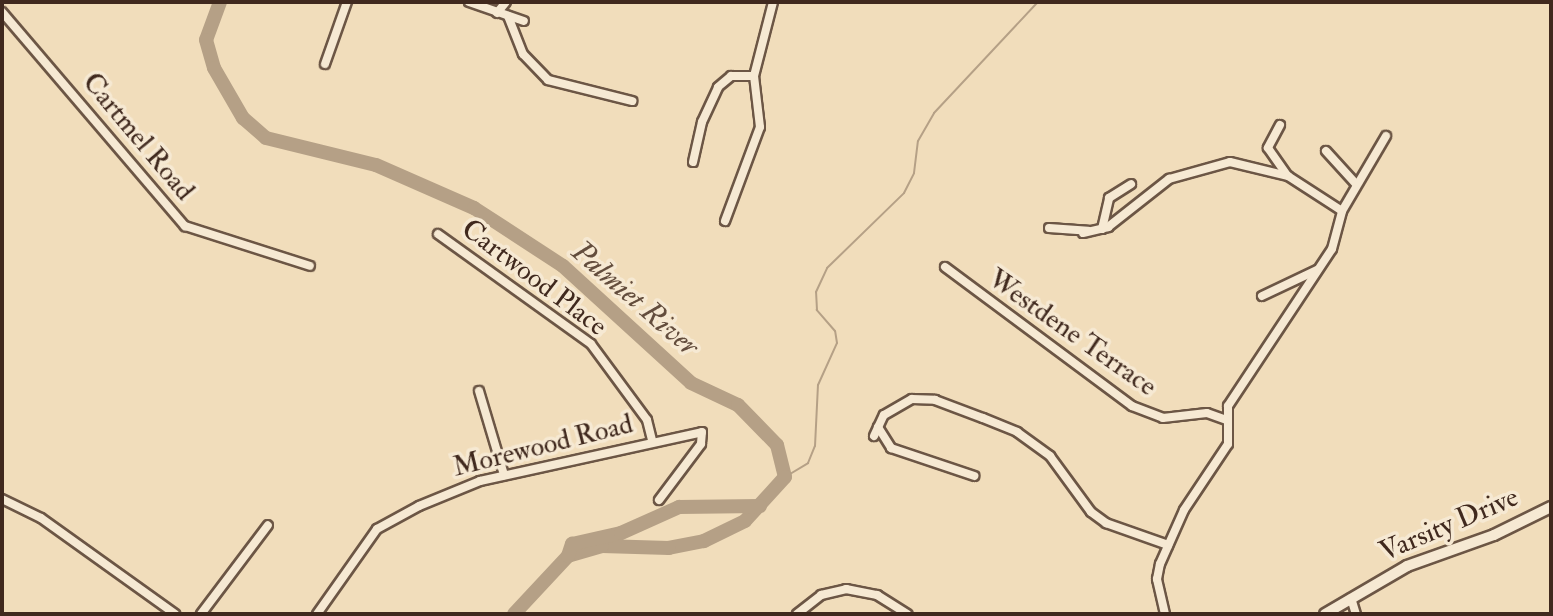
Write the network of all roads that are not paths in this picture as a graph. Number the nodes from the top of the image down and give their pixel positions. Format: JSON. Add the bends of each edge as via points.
{"nodes":[{"id":1,"x":347,"y":2,"type":"edge"},
{"id":2,"x":469,"y":2,"type":"edge"},
{"id":3,"x":506,"y":2,"type":"edge"},
{"id":4,"x":773,"y":2,"type":"edge"},
{"id":5,"x":2,"y":12,"type":"edge"},
{"id":6,"x":497,"y":13,"type":"junction"},
{"id":7,"x":508,"y":16,"type":"junction"},
{"id":8,"x":524,"y":21,"type":"dead end"},
{"id":9,"x":325,"y":64,"type":"dead end"},
{"id":10,"x":754,"y":76,"type":"junction"},
{"id":11,"x":632,"y":101,"type":"dead end"},
{"id":12,"x":1280,"y":125,"type":"dead end"},
{"id":13,"x":1386,"y":136,"type":"dead end"},
{"id":14,"x":1326,"y":151,"type":"dead end"},
{"id":15,"x":693,"y":162,"type":"dead end"},
{"id":16,"x":1288,"y":176,"type":"junction"},
{"id":17,"x":1131,"y":184,"type":"dead end"},
{"id":18,"x":1356,"y":184,"type":"junction"},
{"id":19,"x":1342,"y":211,"type":"junction"},
{"id":20,"x":725,"y":221,"type":"dead end"},
{"id":21,"x":1049,"y":228,"type":"dead end"},
{"id":22,"x":1102,"y":229,"type":"junction"},
{"id":23,"x":438,"y":234,"type":"dead end"},
{"id":24,"x":310,"y":266,"type":"dead end"},
{"id":25,"x":945,"y":267,"type":"dead end"},
{"id":26,"x":1318,"y":269,"type":"junction"},
{"id":27,"x":1262,"y":296,"type":"dead end"},
{"id":28,"x":479,"y":391,"type":"dead end"},
{"id":29,"x":1226,"y":420,"type":"junction"},
{"id":30,"x":878,"y":426,"type":"junction"},
{"id":31,"x":874,"y":436,"type":"dead end"},
{"id":32,"x":652,"y":440,"type":"junction"},
{"id":33,"x":504,"y":475,"type":"junction"},
{"id":34,"x":974,"y":476,"type":"dead end"},
{"id":35,"x":2,"y":499,"type":"edge"},
{"id":36,"x":659,"y":500,"type":"dead end"},
{"id":37,"x":1551,"y":507,"type":"edge"},
{"id":38,"x":268,"y":525,"type":"dead end"},
{"id":39,"x":1168,"y":545,"type":"junction"},
{"id":40,"x":1351,"y":598,"type":"junction"},
{"id":41,"x":175,"y":614,"type":"edge"},
{"id":42,"x":201,"y":614,"type":"edge"},
{"id":43,"x":317,"y":614,"type":"edge"},
{"id":44,"x":797,"y":614,"type":"edge"},
{"id":45,"x":908,"y":614,"type":"edge"},
{"id":46,"x":1165,"y":614,"type":"edge"},
{"id":47,"x":1325,"y":614,"type":"edge"},
{"id":48,"x":1356,"y":614,"type":"edge"}],
"edges":[{"from":1,"to":9,"type":"street"},
{"from":2,"to":6,"type":"street"},
{"from":3,"to":6,"type":"street"},
{"from":4,"to":10,"type":"street"},
{"from":5,"to":24,"type":"street","name":"Cartmel Road","via":[[185,226]]},
{"from":6,"to":7,"type":"street"},
{"from":7,"to":8,"type":"street"},
{"from":7,"to":11,"type":"street","via":[[523,54],[548,80]]},
{"from":10,"to":15,"type":"street","via":[[731,76],[718,87],[702,122]]},
{"from":10,"to":20,"type":"street","via":[[760,127]]},
{"from":12,"to":16,"type":"street","via":[[1268,148]]},
{"from":13,"to":18,"type":"street"},
{"from":14,"to":18,"type":"street"},
{"from":16,"to":19,"type":"street"},
{"from":16,"to":22,"type":"street","via":[[1245,163],[1221,163],[1169,179]]},
{"from":17,"to":22,"type":"street","via":[[1109,198]]},
{"from":18,"to":19,"type":"street"},
{"from":19,"to":26,"type":"street","via":[[1337,239]]},
{"from":21,"to":22,"type":"street"},
{"from":23,"to":32,"type":"street","name":"Cartwood Place","via":[[591,344],[647,420]]},
{"from":25,"to":29,"type":"street","name":"Westdene Terrace","via":[[1132,406],[1163,418],[1207,413]]},
{"from":26,"to":27,"type":"street"},
{"from":26,"to":29,"type":"street","via":[[1231,401]]},
{"from":28,"to":33,"type":"street"},
{"from":29,"to":39,"type":"street","via":[[1228,444]]},
{"from":30,"to":31,"type":"street"},
{"from":30,"to":34,"type":"street","via":[[891,448]]},
{"from":30,"to":39,"type":"street","via":[[891,409],[920,399],[995,422],[1050,456],[1098,518]]},
{"from":32,"to":33,"type":"street","name":"Morewood Road"},
{"from":32,"to":36,"type":"street","name":"Morewood Road","via":[[693,431],[704,435]]},
{"from":33,"to":43,"type":"street","name":"Morewood Road","via":[[457,489],[385,523]]},
{"from":35,"to":41,"type":"street","via":[[41,518]]},
{"from":37,"to":40,"type":"street","name":"Varsity Drive","via":[[1494,535],[1414,563]]},
{"from":38,"to":42,"type":"street"},
{"from":39,"to":46,"type":"street","via":[[1157,579]]},
{"from":40,"to":47,"type":"street","name":"Varsity Drive"},
{"from":40,"to":48,"type":"street"},
{"from":44,"to":45,"type":"street","via":[[821,595],[846,589],[877,595]]}]}
